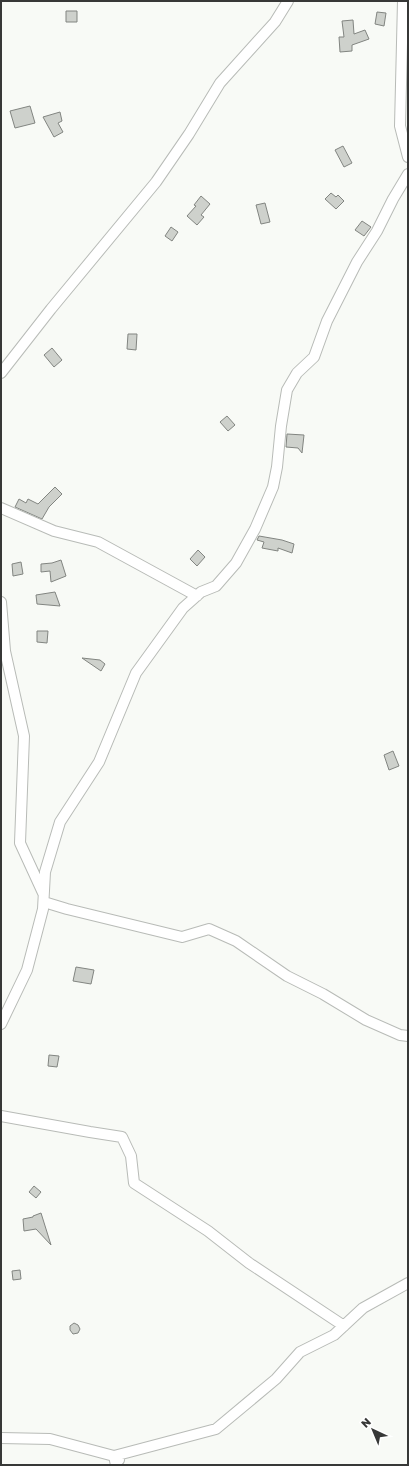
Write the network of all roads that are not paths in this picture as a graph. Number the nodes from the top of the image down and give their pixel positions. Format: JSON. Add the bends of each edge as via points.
{"nodes":[{"id":1,"x":288,"y":1,"type":"edge"},
{"id":2,"x":403,"y":1,"type":"edge"},
{"id":3,"x":408,"y":157,"type":"edge"},
{"id":4,"x":408,"y":174,"type":"edge"},
{"id":5,"x":1,"y":373,"type":"edge"},
{"id":6,"x":1,"y":508,"type":"edge"},
{"id":7,"x":197,"y":596,"type":"junction"},
{"id":8,"x":1,"y":602,"type":"edge"},
{"id":9,"x":44,"y":899,"type":"junction"},
{"id":10,"x":1,"y":1024,"type":"edge"},
{"id":11,"x":408,"y":1036,"type":"edge"},
{"id":12,"x":1,"y":1116,"type":"edge"},
{"id":13,"x":408,"y":1283,"type":"edge"},
{"id":14,"x":344,"y":1326,"type":"junction"},
{"id":15,"x":1,"y":1438,"type":"edge"},
{"id":16,"x":115,"y":1461,"type":"edge"},
{"id":17,"x":122,"y":1465,"type":"edge"}],
"edges":[{"from":1,"to":5,"type":"street","via":[[275,22],[220,83],[156,182]]},
{"from":2,"to":3,"type":"street","via":[[400,126]]},
{"from":4,"to":7,"type":"street","via":[[356,262],[327,321],[314,357],[297,373],[287,390],[273,487],[255,529],[236,563],[216,586]]},
{"from":6,"to":7,"type":"street","via":[[54,531],[98,542]]},
{"from":7,"to":9,"type":"street","via":[[183,608],[136,673],[99,762],[60,822],[45,872]]},
{"from":8,"to":9,"type":"street","via":[[5,651],[24,736],[20,843]]},
{"from":9,"to":10,"type":"street","via":[[27,970]]},
{"from":9,"to":11,"type":"street","via":[[67,909],[182,938],[209,929],[236,941],[287,976],[366,1020]]},
{"from":12,"to":14,"type":"street","via":[[122,1137],[131,1156],[134,1183]]},
{"from":13,"to":14,"type":"street","via":[[363,1308]]},
{"from":14,"to":16,"type":"street","via":[[334,1335],[300,1352],[276,1379],[216,1429]]},
{"from":15,"to":16,"type":"street","via":[[50,1439]]},
{"from":16,"to":17,"type":"street","via":[[116,1457]]}]}
